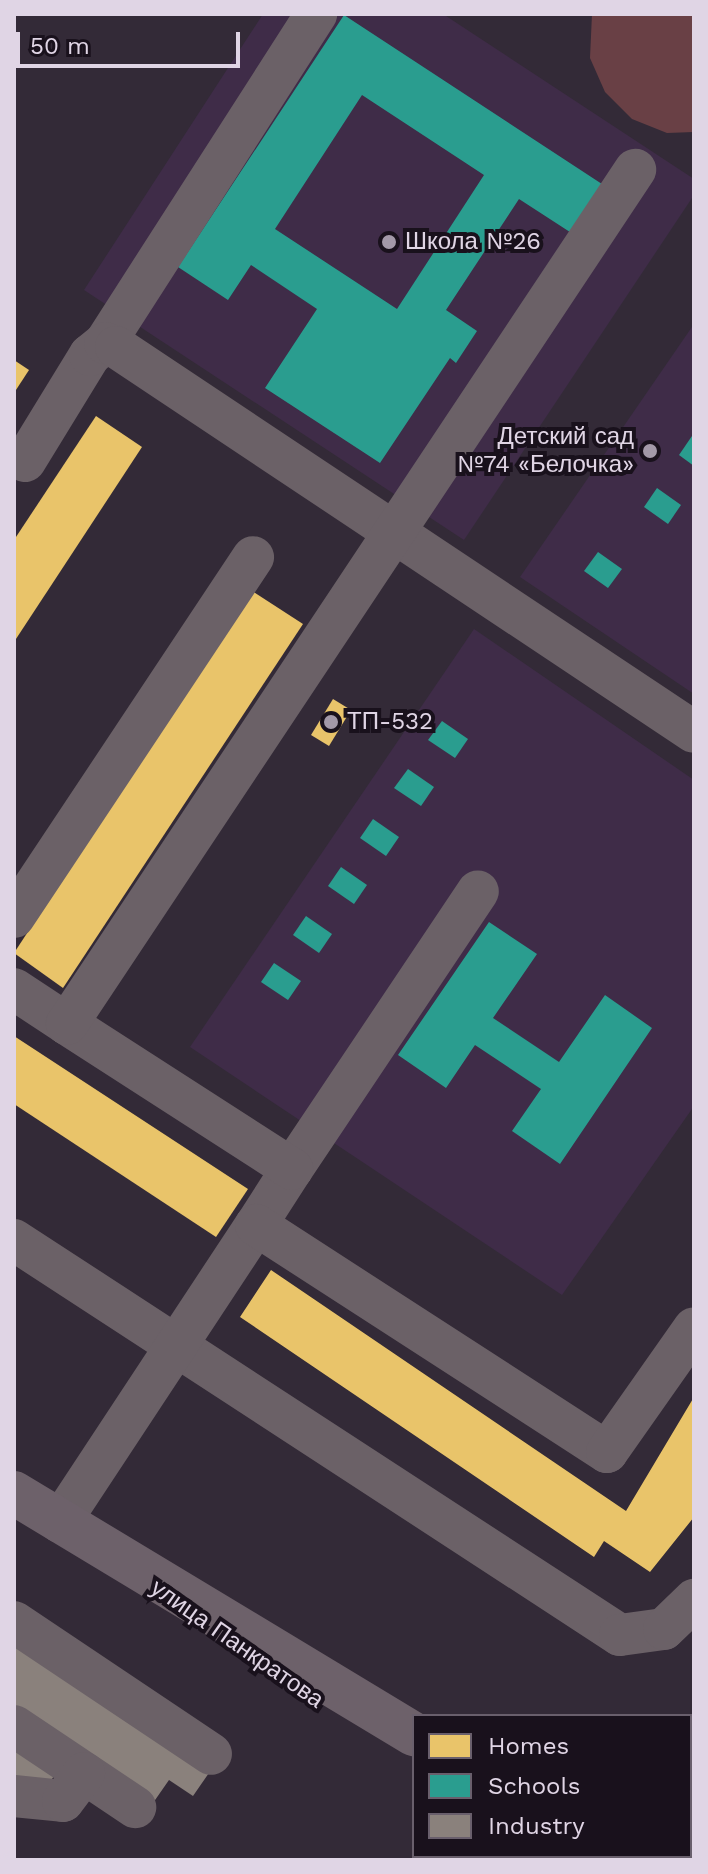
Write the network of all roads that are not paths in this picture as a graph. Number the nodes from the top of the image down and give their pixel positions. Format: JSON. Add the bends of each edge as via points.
{"nodes":[{"id":1,"x":316,"y":14,"type":"edge"},
{"id":2,"x":635,"y":170,"type":"dead end"},
{"id":3,"x":105,"y":343,"type":"junction"},
{"id":4,"x":18,"y":464,"type":"edge"},
{"id":5,"x":395,"y":527,"type":"junction"},
{"id":6,"x":253,"y":557,"type":"dead end"},
{"id":7,"x":694,"y":732,"type":"edge"},
{"id":8,"x":478,"y":891,"type":"dead end"},
{"id":9,"x":14,"y":917,"type":"edge"},
{"id":10,"x":14,"y":989,"type":"edge"},
{"id":11,"x":67,"y":1024,"type":"junction"},
{"id":12,"x":292,"y":1169,"type":"junction"},
{"id":13,"x":256,"y":1225,"type":"junction"},
{"id":14,"x":14,"y":1240,"type":"edge"},
{"id":15,"x":694,"y":1328,"type":"edge"},
{"id":16,"x":176,"y":1346,"type":"junction"},
{"id":17,"x":14,"y":1493,"type":"edge"},
{"id":18,"x":60,"y":1522,"type":"junction"},
{"id":19,"x":694,"y":1600,"type":"edge"},
{"id":20,"x":14,"y":1622,"type":"edge"},
{"id":21,"x":14,"y":1726,"type":"edge"},
{"id":22,"x":412,"y":1733,"type":"edge"},
{"id":23,"x":211,"y":1754,"type":"dead end"},
{"id":24,"x":412,"y":1765,"type":"edge"},
{"id":25,"x":84,"y":1773,"type":"junction"},
{"id":26,"x":14,"y":1796,"type":"edge"},
{"id":27,"x":135,"y":1807,"type":"dead end"}],
"edges":[{"from":1,"to":3,"type":"lane"},
{"from":2,"to":5,"type":"lane"},
{"from":3,"to":4,"type":"lane","via":[[90,355]]},
{"from":3,"to":5,"type":"lane"},
{"from":5,"to":7,"type":"lane"},
{"from":5,"to":11,"type":"lane"},
{"from":6,"to":9,"type":"lane"},
{"from":8,"to":12,"type":"lane"},
{"from":10,"to":11,"type":"lane"},
{"from":11,"to":12,"type":"lane"},
{"from":12,"to":13,"type":"lane"},
{"from":13,"to":15,"type":"lane","via":[[607,1452]]},
{"from":13,"to":16,"type":"lane"},
{"from":14,"to":16,"type":"lane"},
{"from":16,"to":18,"type":"lane"},
{"from":16,"to":19,"type":"lane","via":[[620,1635],[664,1629]]},
{"from":17,"to":18,"type":"main road","name":"улица Панкратова"},
{"from":18,"to":22,"type":"main road","name":"улица Панкратова"},
{"from":18,"to":24,"type":"main road","name":"улица Панкратова"},
{"from":20,"to":23,"type":"lane"},
{"from":21,"to":25,"type":"lane"},
{"from":25,"to":26,"type":"lane","via":[[63,1801]]},
{"from":25,"to":27,"type":"lane"}]}
